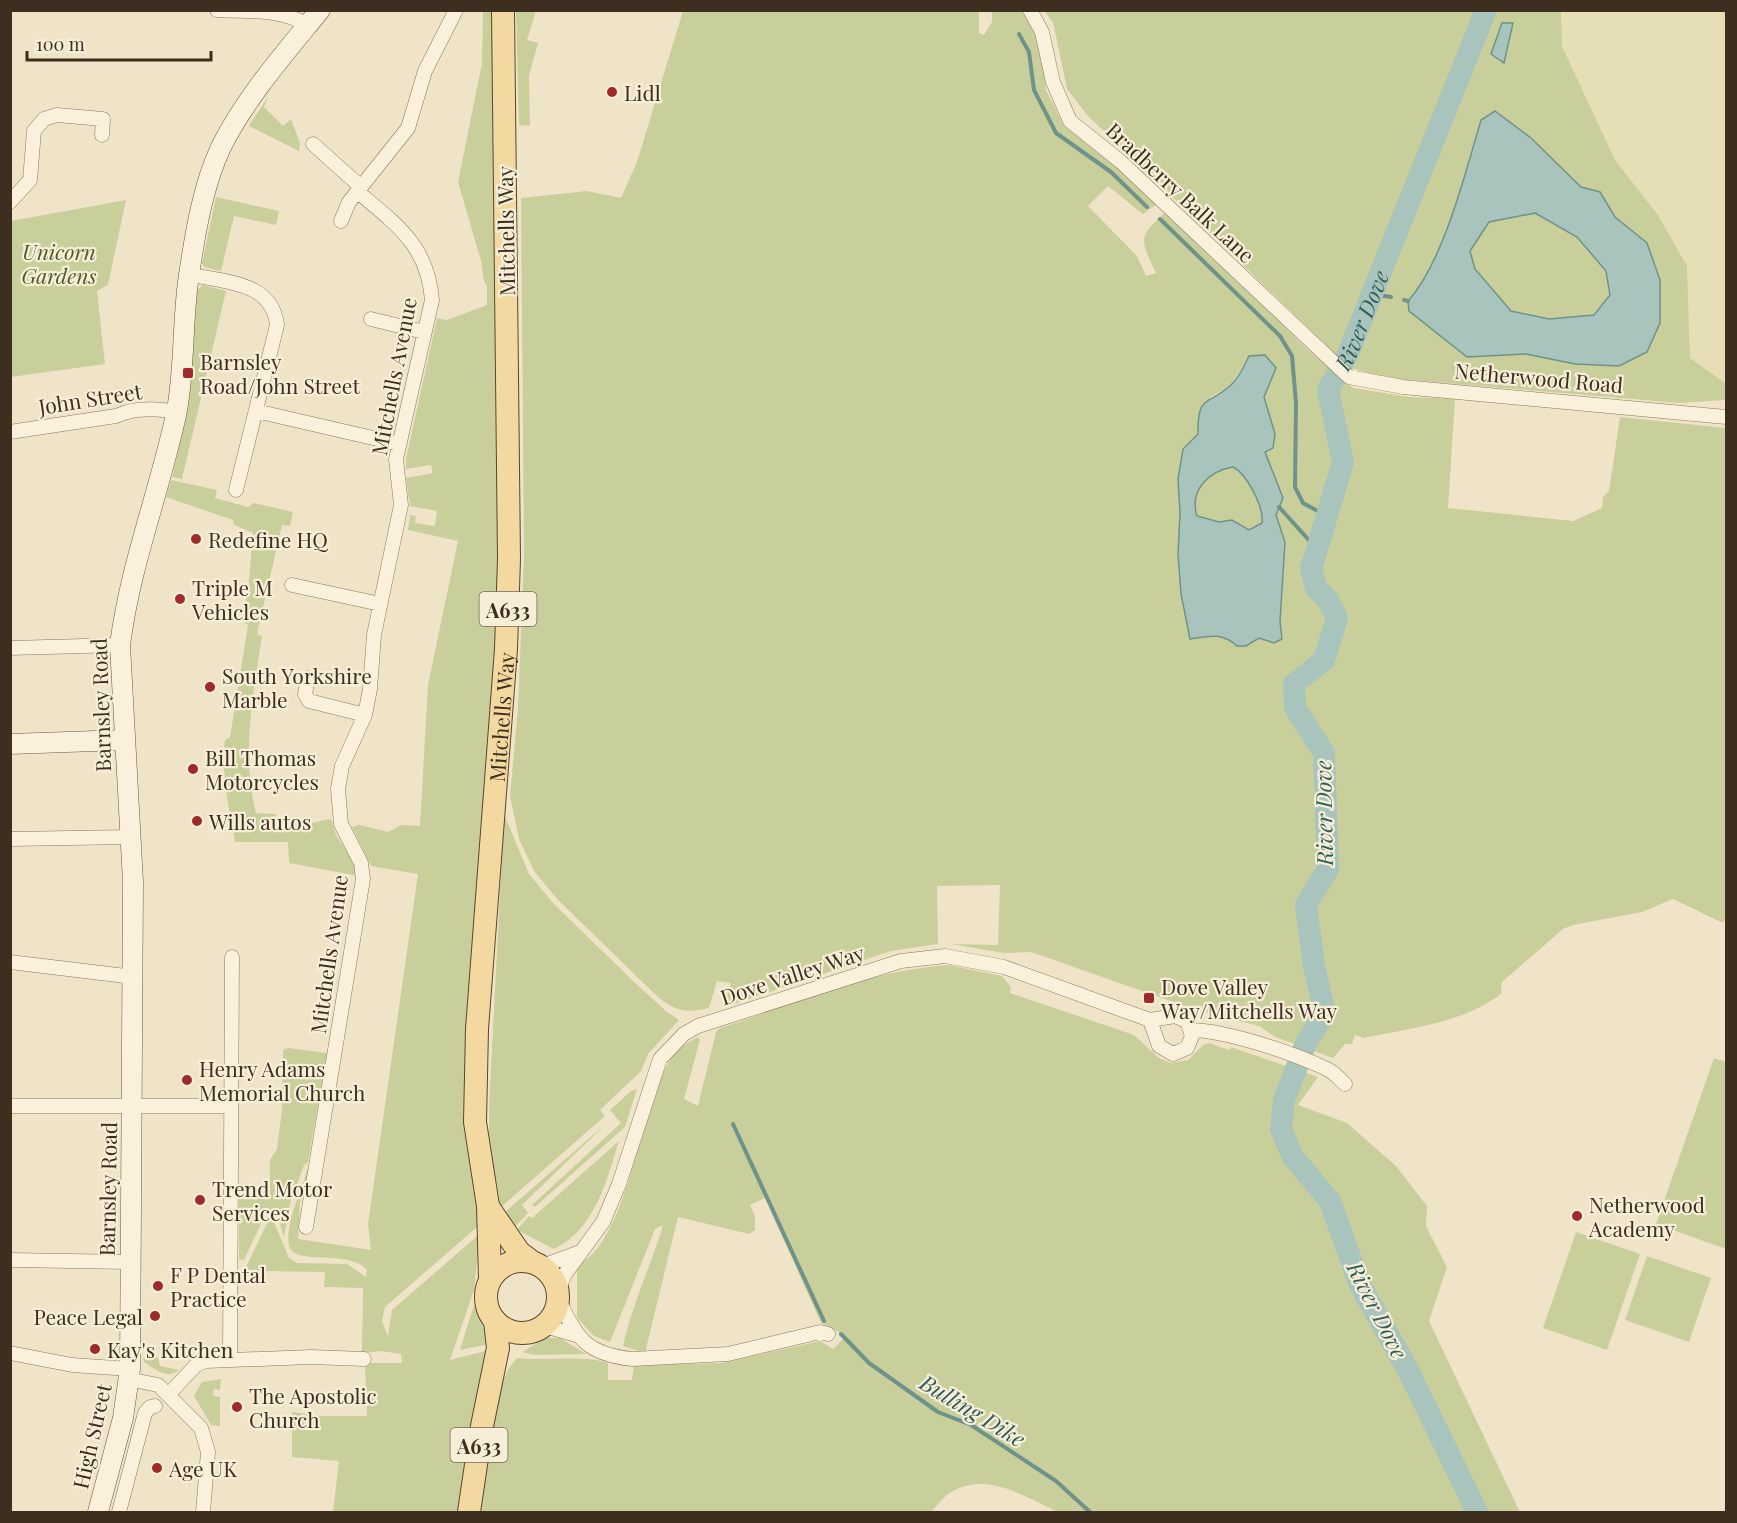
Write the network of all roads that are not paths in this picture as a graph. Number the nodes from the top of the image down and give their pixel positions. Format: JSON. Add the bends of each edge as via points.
{"nodes":[{"id":1,"x":217,"y":10,"type":"edge"},
{"id":2,"x":456,"y":10,"type":"edge"},
{"id":3,"x":503,"y":10,"type":"edge"},
{"id":4,"x":1030,"y":10,"type":"edge"},
{"id":5,"x":314,"y":18,"type":"edge"},
{"id":6,"x":102,"y":135,"type":"dead end"},
{"id":7,"x":313,"y":144,"type":"dead end"},
{"id":8,"x":360,"y":190,"type":"junction"},
{"id":9,"x":10,"y":202,"type":"edge"},
{"id":10,"x":341,"y":221,"type":"dead end"},
{"id":11,"x":189,"y":274,"type":"junction"},
{"id":12,"x":371,"y":319,"type":"dead end"},
{"id":13,"x":424,"y":332,"type":"junction"},
{"id":14,"x":1348,"y":377,"type":"joint"},
{"id":15,"x":256,"y":411,"type":"junction"},
{"id":16,"x":177,"y":412,"type":"junction"},
{"id":17,"x":1726,"y":417,"type":"edge"},
{"id":18,"x":10,"y":432,"type":"edge"},
{"id":19,"x":399,"y":444,"type":"junction"},
{"id":20,"x":236,"y":490,"type":"dead end"},
{"id":21,"x":292,"y":585,"type":"dead end"},
{"id":22,"x":380,"y":604,"type":"junction"},
{"id":23,"x":120,"y":645,"type":"junction"},
{"id":24,"x":10,"y":648,"type":"edge"},
{"id":25,"x":308,"y":678,"type":"dead end"},
{"id":26,"x":365,"y":715,"type":"junction"},
{"id":27,"x":124,"y":740,"type":"junction"},
{"id":28,"x":10,"y":744,"type":"edge"},
{"id":29,"x":130,"y":837,"type":"junction"},
{"id":30,"x":10,"y":839,"type":"edge"},
{"id":31,"x":232,"y":957,"type":"dead end"},
{"id":32,"x":10,"y":962,"type":"edge"},
{"id":33,"x":134,"y":977,"type":"junction"},
{"id":34,"x":1150,"y":1020,"type":"junction"},
{"id":35,"x":1191,"y":1030,"type":"junction"},
{"id":36,"x":1345,"y":1084,"type":"dead end"},
{"id":37,"x":10,"y":1106,"type":"edge"},
{"id":38,"x":231,"y":1106,"type":"junction"},
{"id":39,"x":132,"y":1107,"type":"junction"},
{"id":40,"x":488,"y":1206,"type":"junction"},
{"id":41,"x":306,"y":1227,"type":"dead end"},
{"id":42,"x":580,"y":1252,"type":"junction"},
{"id":43,"x":10,"y":1260,"type":"edge"},
{"id":44,"x":130,"y":1262,"type":"junction"},
{"id":45,"x":536,"y":1264,"type":"junction"},
{"id":46,"x":490,"y":1279,"type":"junction"},
{"id":47,"x":559,"y":1296,"type":"junction"},
{"id":48,"x":495,"y":1321,"type":"junction"},
{"id":49,"x":541,"y":1328,"type":"junction"},
{"id":50,"x":828,"y":1334,"type":"dead end"},
{"id":51,"x":576,"y":1335,"type":"junction"},
{"id":52,"x":10,"y":1353,"type":"edge"},
{"id":53,"x":364,"y":1359,"type":"dead end"},
{"id":54,"x":230,"y":1360,"type":"junction"},
{"id":55,"x":129,"y":1374,"type":"junction"},
{"id":56,"x":493,"y":1379,"type":"junction"},
{"id":57,"x":169,"y":1394,"type":"junction"},
{"id":58,"x":155,"y":1406,"type":"dead end"},
{"id":59,"x":98,"y":1512,"type":"edge"},
{"id":60,"x":119,"y":1512,"type":"edge"},
{"id":61,"x":203,"y":1512,"type":"edge"},
{"id":62,"x":469,"y":1512,"type":"edge"}],
"edges":[{"from":1,"to":5,"type":"street","via":[[269,11]]},
{"from":2,"to":8,"type":"street","via":[[425,71],[408,128]]},
{"from":3,"to":40,"type":"main road","name":"Mitchells Way","number":"A633","via":[[509,559],[506,649],[477,1029],[476,1122]]},
{"from":4,"to":14,"type":"street","name":"Bradberry Balk Lane","via":[[1042,32],[1053,82],[1070,121],[1120,161]]},
{"from":5,"to":11,"type":"street","name":"Barnsley Road","via":[[242,111],[220,150]]},
{"from":6,"to":9,"type":"street","via":[[103,119],[57,115],[44,119],[34,131],[30,180]]},
{"from":7,"to":8,"type":"street","name":"Mitchells Avenue"},
{"from":8,"to":10,"type":"street","via":[[349,202]]},
{"from":8,"to":13,"type":"street","name":"Mitchells Avenue","via":[[407,235],[423,260],[432,300]]},
{"from":11,"to":15,"type":"street","via":[[253,289],[262,293],[274,308],[277,325]]},
{"from":11,"to":16,"type":"street","name":"Barnsley Road"},
{"from":12,"to":13,"type":"street"},
{"from":13,"to":19,"type":"street","name":"Mitchells Avenue"},
{"from":14,"to":17,"type":"street","name":"Netherwood Road","via":[[1403,387]]},
{"from":15,"to":19,"type":"street"},
{"from":15,"to":20,"type":"street"},
{"from":16,"to":18,"type":"street","name":"John Street","via":[[126,412]]},
{"from":16,"to":23,"type":"street","name":"Barnsley Road","via":[[128,589]]},
{"from":19,"to":22,"type":"street","name":"Mitchells Avenue","via":[[397,479],[401,505]]},
{"from":21,"to":22,"type":"street"},
{"from":22,"to":26,"type":"street","name":"Mitchells Avenue"},
{"from":23,"to":24,"type":"street"},
{"from":23,"to":27,"type":"street","name":"Barnsley Road"},
{"from":25,"to":26,"type":"street","via":[[305,694],[309,701]]},
{"from":26,"to":41,"type":"street","name":"Mitchells Avenue","via":[[342,766],[338,789],[341,824],[361,863],[363,879]]},
{"from":27,"to":28,"type":"street"},
{"from":27,"to":29,"type":"street","name":"Barnsley Road"},
{"from":29,"to":30,"type":"street"},
{"from":29,"to":33,"type":"street","name":"Barnsley Road"},
{"from":31,"to":38,"type":"street"},
{"from":32,"to":33,"type":"street"},
{"from":33,"to":39,"type":"street","name":"Barnsley Road"},
{"from":34,"to":35,"type":"street","via":[[1175,1016],[1187,1022]]},
{"from":34,"to":35,"type":"street","via":[[1158,1046],[1173,1054],[1187,1048]]},
{"from":34,"to":42,"type":"street","name":"Dove Valley Way","via":[[1004,967],[945,956],[901,961],[698,1026],[684,1034],[660,1059],[619,1184],[603,1222]]},
{"from":35,"to":36,"type":"street","via":[[1227,1035],[1272,1049],[1326,1068]]},
{"from":37,"to":39,"type":"street"},
{"from":38,"to":39,"type":"street"},
{"from":38,"to":54,"type":"street"},
{"from":39,"to":44,"type":"street","name":"Barnsley Road"},
{"from":40,"to":45,"type":"main road","name":"Mitchells Way","via":[[513,1243]]},
{"from":40,"to":46,"type":"main road","name":"Mitchells Way","number":"A633"},
{"from":42,"to":45,"type":"street"},
{"from":42,"to":47,"type":"street","name":"Dove Valley Way","via":[[565,1274]]},
{"from":43,"to":44,"type":"street"},
{"from":44,"to":55,"type":"street","name":"Barnsley Road"},
{"from":45,"to":46,"type":"main road","via":[[508,1263]]},
{"from":45,"to":47,"type":"main road","via":[[550,1273]]},
{"from":46,"to":48,"type":"main road","via":[[486,1302]]},
{"from":47,"to":49,"type":"main road","via":[[556,1310]]},
{"from":47,"to":51,"type":"street"},
{"from":48,"to":49,"type":"main road","via":[[512,1332]]},
{"from":48,"to":56,"type":"main road","via":[[498,1348]]},
{"from":49,"to":51,"type":"street"},
{"from":49,"to":56,"type":"main road","number":"A633","via":[[511,1351]]},
{"from":50,"to":51,"type":"street","via":[[820,1332],[728,1354],[632,1359],[596,1350]]},
{"from":52,"to":55,"type":"street"},
{"from":53,"to":54,"type":"street"},
{"from":54,"to":57,"type":"street","via":[[197,1364]]},
{"from":55,"to":57,"type":"street","via":[[152,1382]]},
{"from":55,"to":59,"type":"street","name":"High Street","via":[[114,1456]]},
{"from":56,"to":62,"type":"main road","number":"A633"},
{"from":57,"to":61,"type":"street","via":[[201,1428],[206,1440],[208,1466]]},
{"from":58,"to":60,"type":"street","via":[[146,1413]]}]}
